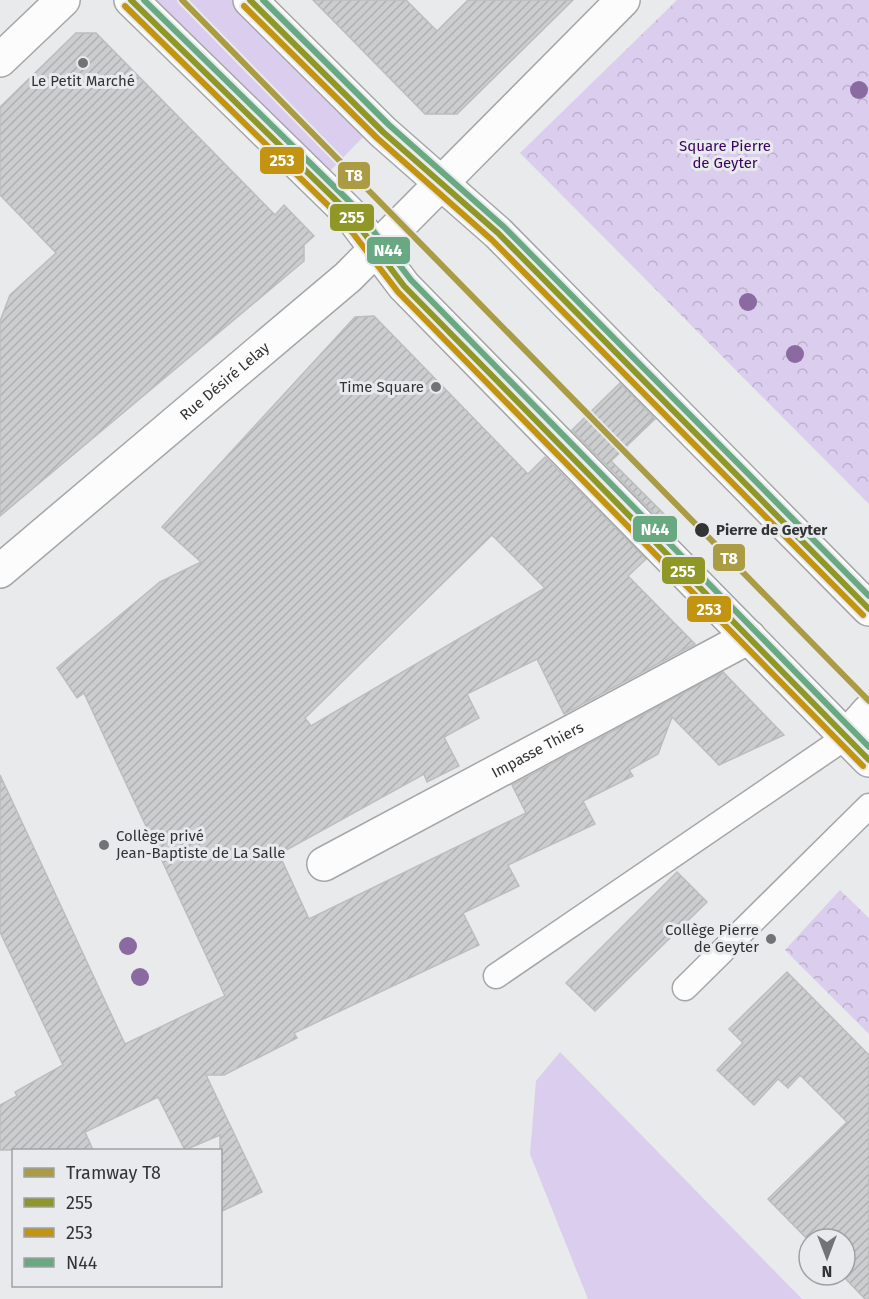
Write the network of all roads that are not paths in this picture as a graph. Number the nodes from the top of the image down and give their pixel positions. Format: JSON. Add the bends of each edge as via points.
{"nodes":[{"id":1,"x":63,"y":0,"type":"edge"},
{"id":2,"x":131,"y":0,"type":"edge"},
{"id":3,"x":250,"y":0,"type":"edge"},
{"id":4,"x":623,"y":0,"type":"edge"},
{"id":5,"x":0,"y":60,"type":"edge"},
{"id":6,"x":441,"y":182,"type":"junction"},
{"id":7,"x":377,"y":249,"type":"junction"},
{"id":8,"x":0,"y":571,"type":"edge"},
{"id":9,"x":869,"y":609,"type":"edge"},
{"id":10,"x":749,"y":637,"type":"junction"},
{"id":11,"x":869,"y":711,"type":"edge"},
{"id":12,"x":858,"y":749,"type":"edge"},
{"id":13,"x":869,"y":806,"type":"edge"},
{"id":14,"x":324,"y":864,"type":"dead end"},
{"id":15,"x":496,"y":976,"type":"dead end"},
{"id":16,"x":685,"y":988,"type":"dead end"}],
"edges":[{"from":1,"to":5,"type":"street"},
{"from":2,"to":7,"type":"street","via":[[349,213]]},
{"from":3,"to":6,"type":"street","via":[[383,132]]},
{"from":4,"to":6,"type":"street","name":"Rue Désiré Lelay"},
{"from":6,"to":7,"type":"street","name":"Rue Désiré Lelay"},
{"from":6,"to":9,"type":"street","via":[[498,233]]},
{"from":7,"to":8,"type":"street","name":"Rue Désiré Lelay"},
{"from":7,"to":10,"type":"street","via":[[404,286]]},
{"from":10,"to":12,"type":"street"},
{"from":10,"to":14,"type":"street","name":"Impasse Thiers"},
{"from":11,"to":12,"type":"street"},
{"from":12,"to":15,"type":"lane"},
{"from":13,"to":16,"type":"lane"}]}
